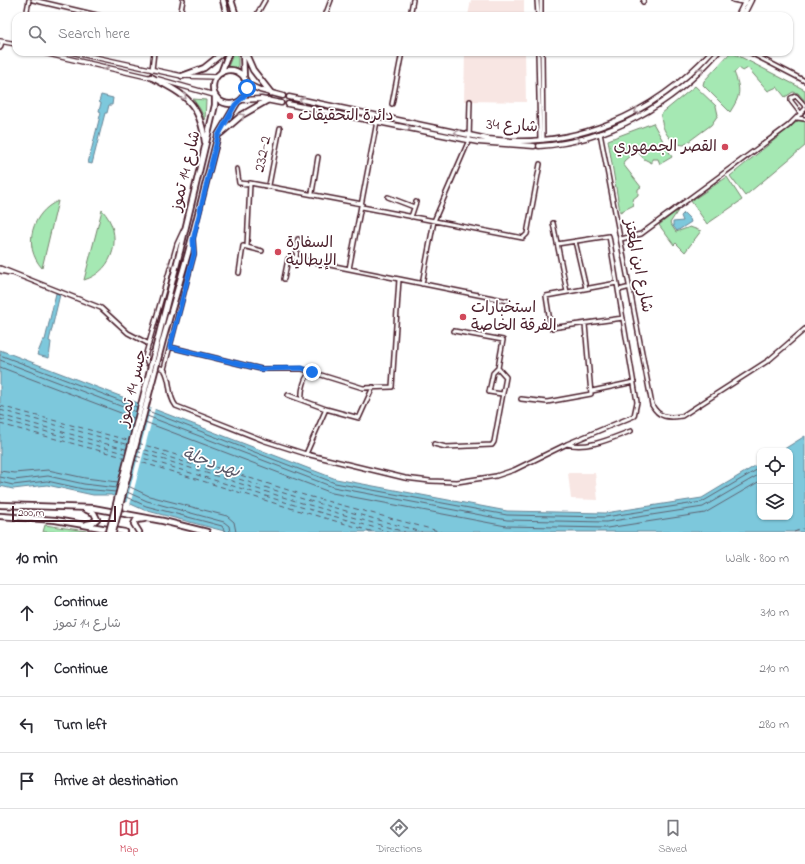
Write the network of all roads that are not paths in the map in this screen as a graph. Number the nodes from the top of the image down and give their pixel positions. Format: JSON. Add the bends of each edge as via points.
{"nodes":[{"id":1,"x":29,"y":0,"type":"edge"},
{"id":2,"x":33,"y":0,"type":"edge"},
{"id":3,"x":38,"y":0,"type":"edge"},
{"id":4,"x":183,"y":0,"type":"edge"},
{"id":5,"x":222,"y":0,"type":"edge"},
{"id":6,"x":231,"y":0,"type":"edge"},
{"id":7,"x":264,"y":0,"type":"edge"},
{"id":8,"x":331,"y":0,"type":"edge"},
{"id":9,"x":413,"y":0,"type":"edge"},
{"id":10,"x":537,"y":0,"type":"edge"},
{"id":11,"x":541,"y":0,"type":"edge"},
{"id":12,"x":733,"y":0,"type":"edge"},
{"id":13,"x":748,"y":2,"type":"edge"},
{"id":14,"x":27,"y":12,"type":"edge"},
{"id":15,"x":86,"y":12,"type":"edge"},
{"id":16,"x":181,"y":12,"type":"edge"},
{"id":17,"x":226,"y":12,"type":"edge"},
{"id":18,"x":235,"y":12,"type":"edge"},
{"id":19,"x":258,"y":12,"type":"edge"},
{"id":20,"x":326,"y":12,"type":"edge"},
{"id":21,"x":411,"y":12,"type":"edge"},
{"id":22,"x":538,"y":12,"type":"edge"},
{"id":23,"x":541,"y":12,"type":"edge"},
{"id":24,"x":741,"y":12,"type":"edge"},
{"id":25,"x":744,"y":12,"type":"edge"},
{"id":26,"x":1,"y":41,"type":"edge"},
{"id":27,"x":12,"y":43,"type":"edge"},
{"id":28,"x":0,"y":48,"type":"edge"},
{"id":29,"x":58,"y":56,"type":"edge"},
{"id":30,"x":76,"y":56,"type":"edge"},
{"id":31,"x":89,"y":56,"type":"edge"},
{"id":32,"x":154,"y":56,"type":"edge"},
{"id":33,"x":219,"y":56,"type":"edge"},
{"id":34,"x":227,"y":56,"type":"edge"},
{"id":35,"x":244,"y":56,"type":"edge"},
{"id":36,"x":246,"y":56,"type":"edge"},
{"id":37,"x":401,"y":56,"type":"edge"},
{"id":38,"x":538,"y":56,"type":"edge"},
{"id":39,"x":542,"y":56,"type":"edge"},
{"id":40,"x":707,"y":56,"type":"edge"},
{"id":41,"x":714,"y":56,"type":"edge"},
{"id":42,"x":757,"y":56,"type":"edge"},
{"id":43,"x":75,"y":60,"type":"junction"},
{"id":44,"x":152,"y":70,"type":"junction"},
{"id":45,"x":221,"y":72,"type":"junction"},
{"id":46,"x":182,"y":76,"type":"junction"},
{"id":47,"x":151,"y":77,"type":"junction"},
{"id":48,"x":216,"y":77,"type":"junction"},
{"id":49,"x":244,"y":78,"type":"junction"},
{"id":50,"x":805,"y":81,"type":"edge"},
{"id":51,"x":247,"y":84,"type":"junction"},
{"id":52,"x":271,"y":93,"type":"junction"},
{"id":53,"x":215,"y":96,"type":"junction"},
{"id":54,"x":283,"y":96,"type":"dead end"},
{"id":55,"x":289,"y":97,"type":"dead end"},
{"id":56,"x":268,"y":100,"type":"junction"},
{"id":57,"x":470,"y":101,"type":"dead end"},
{"id":58,"x":239,"y":102,"type":"junction"},
{"id":59,"x":281,"y":103,"type":"dead end"},
{"id":60,"x":288,"y":104,"type":"dead end"},
{"id":61,"x":392,"y":104,"type":"dead end"},
{"id":62,"x":805,"y":106,"type":"edge"},
{"id":63,"x":805,"y":109,"type":"edge"},
{"id":64,"x":801,"y":114,"type":"junction"},
{"id":65,"x":378,"y":116,"type":"junction"},
{"id":66,"x":797,"y":118,"type":"junction"},
{"id":67,"x":805,"y":119,"type":"edge"},
{"id":68,"x":377,"y":122,"type":"junction"},
{"id":69,"x":280,"y":128,"type":"dead end"},
{"id":70,"x":600,"y":133,"type":"junction"},
{"id":71,"x":218,"y":136,"type":"junction"},
{"id":72,"x":469,"y":138,"type":"junction"},
{"id":73,"x":541,"y":140,"type":"junction"},
{"id":74,"x":205,"y":145,"type":"junction"},
{"id":75,"x":318,"y":157,"type":"dead end"},
{"id":76,"x":540,"y":164,"type":"dead end"},
{"id":77,"x":237,"y":169,"type":"dead end"},
{"id":78,"x":249,"y":184,"type":"junction"},
{"id":79,"x":269,"y":185,"type":"junction"},
{"id":80,"x":312,"y":193,"type":"junction"},
{"id":81,"x":388,"y":197,"type":"dead end"},
{"id":82,"x":416,"y":202,"type":"dead end"},
{"id":83,"x":362,"y":206,"type":"junction"},
{"id":84,"x":414,"y":207,"type":"junction"},
{"id":85,"x":411,"y":217,"type":"junction"},
{"id":86,"x":434,"y":221,"type":"junction"},
{"id":87,"x":553,"y":223,"type":"dead end"},
{"id":88,"x":184,"y":229,"type":"junction"},
{"id":89,"x":298,"y":239,"type":"dead end"},
{"id":90,"x":621,"y":239,"type":"junction"},
{"id":91,"x":193,"y":240,"type":"junction"},
{"id":92,"x":575,"y":241,"type":"junction"},
{"id":93,"x":557,"y":244,"type":"junction"},
{"id":94,"x":247,"y":247,"type":"junction"},
{"id":95,"x":180,"y":251,"type":"joint"},
{"id":96,"x":262,"y":251,"type":"dead end"},
{"id":97,"x":188,"y":253,"type":"joint"},
{"id":98,"x":296,"y":258,"type":"junction"},
{"id":99,"x":349,"y":269,"type":"junction"},
{"id":100,"x":0,"y":270,"type":"edge"},
{"id":101,"x":239,"y":273,"type":"dead end"},
{"id":102,"x":284,"y":279,"type":"dead end"},
{"id":103,"x":398,"y":279,"type":"junction"},
{"id":104,"x":617,"y":283,"type":"junction"},
{"id":105,"x":422,"y":284,"type":"junction"},
{"id":106,"x":630,"y":287,"type":"junction"},
{"id":107,"x":586,"y":288,"type":"junction"},
{"id":108,"x":619,"y":290,"type":"junction"},
{"id":109,"x":567,"y":292,"type":"junction"},
{"id":110,"x":508,"y":301,"type":"dead end"},
{"id":111,"x":623,"y":318,"type":"junction"},
{"id":112,"x":585,"y":324,"type":"junction"},
{"id":113,"x":805,"y":329,"type":"edge"},
{"id":114,"x":454,"y":331,"type":"dead end"},
{"id":115,"x":149,"y":344,"type":"junction"},
{"id":116,"x":170,"y":347,"type":"junction"},
{"id":117,"x":498,"y":368,"type":"junction"},
{"id":118,"x":164,"y":369,"type":"junction"},
{"id":119,"x":312,"y":372,"type":"junction"},
{"id":120,"x":634,"y":382,"type":"junction"},
{"id":121,"x":374,"y":387,"type":"junction"},
{"id":122,"x":592,"y":391,"type":"junction"},
{"id":123,"x":502,"y":394,"type":"junction"},
{"id":124,"x":288,"y":395,"type":"dead end"},
{"id":125,"x":521,"y":399,"type":"dead end"},
{"id":126,"x":302,"y":400,"type":"junction"},
{"id":127,"x":326,"y":409,"type":"junction"},
{"id":128,"x":631,"y":431,"type":"dead end"},
{"id":129,"x":434,"y":444,"type":"dead end"},
{"id":130,"x":567,"y":444,"type":"junction"},
{"id":131,"x":306,"y":454,"type":"junction"},
{"id":132,"x":0,"y":505,"type":"edge"},
{"id":133,"x":61,"y":506,"type":"junction"},
{"id":134,"x":0,"y":516,"type":"edge"},
{"id":135,"x":163,"y":521,"type":"junction"},
{"id":136,"x":72,"y":523,"type":"junction"},
{"id":137,"x":109,"y":532,"type":"edge"},
{"id":138,"x":113,"y":532,"type":"edge"},
{"id":139,"x":125,"y":532,"type":"edge"},
{"id":140,"x":139,"y":532,"type":"edge"},
{"id":141,"x":207,"y":532,"type":"edge"}],
"edges":[{"from":1,"to":14,"type":"street"},
{"from":2,"to":3,"type":"street"},
{"from":3,"to":15,"type":"street"},
{"from":4,"to":16,"type":"street"},
{"from":5,"to":17,"type":"main road"},
{"from":6,"to":18,"type":"main road"},
{"from":7,"to":19,"type":"street"},
{"from":8,"to":20,"type":"street"},
{"from":9,"to":21,"type":"street"},
{"from":10,"to":22,"type":"street"},
{"from":11,"to":23,"type":"street"},
{"from":12,"to":13,"type":"street"},
{"from":13,"to":24,"type":"main road"},
{"from":13,"to":25,"type":"main road"},
{"from":26,"to":27,"type":"street"},
{"from":26,"to":28,"type":"street"},
{"from":29,"to":43,"type":"street"},
{"from":30,"to":43,"type":"street"},
{"from":31,"to":44,"type":"street"},
{"from":32,"to":44,"type":"street"},
{"from":33,"to":46,"type":"main road","via":[[204,68]]},
{"from":34,"to":45,"type":"main road"},
{"from":35,"to":49,"type":"main road"},
{"from":36,"to":52,"type":"main road","via":[[253,70]]},
{"from":37,"to":61,"type":"street"},
{"from":38,"to":73,"type":"street"},
{"from":39,"to":73,"type":"street"},
{"from":40,"to":73,"type":"main road","name":"شارع 34","one_way":true,"via":[[669,90],[630,115],[591,130]]},
{"from":70,"to":41,"type":"main road","name":"شارع 34","one_way":true,"via":[[630,120],[664,100]]},
{"from":42,"to":50,"type":"street"},
{"from":43,"to":47,"type":"street","one_way":true},
{"from":44,"to":46,"type":"street"},
{"from":45,"to":48,"type":"main road"},
{"from":45,"to":49,"type":"main road","via":[[235,71]]},
{"from":46,"to":48,"type":"street"},
{"from":47,"to":53,"type":"street"},
{"from":47,"to":74,"type":"main road","one_way":true,"via":[[175,90],[193,105],[201,118]]},
{"from":48,"to":53,"type":"main road","via":[[212,86]]},
{"from":49,"to":51,"type":"main road"},
{"from":51,"to":52,"type":"main road"},
{"from":51,"to":58,"type":"main road","via":[[246,92]]},
{"from":52,"to":54,"type":"main road"},
{"from":53,"to":58,"type":"main road","via":[[224,104]]},
{"from":53,"to":74,"type":"main road","name":"شارع 14 تموز"},
{"from":65,"to":55,"type":"main road","name":"شارع 34","one_way":true},
{"from":56,"to":58,"type":"main road"},
{"from":56,"to":59,"type":"main road"},
{"from":71,"to":56,"type":"main road","one_way":true,"via":[[242,115]]},
{"from":57,"to":72,"type":"street"},
{"from":58,"to":71,"type":"main road","name":"شارع 14 تموز"},
{"from":60,"to":68,"type":"main road","name":"شارع 34"},
{"from":62,"to":64,"type":"street","via":[[796,96],[792,98],[791,101]]},
{"from":63,"to":64,"type":"street"},
{"from":64,"to":66,"type":"street"},
{"from":65,"to":68,"type":"street"},
{"from":72,"to":65,"type":"main road","name":"شارع 34","one_way":true},
{"from":66,"to":67,"type":"street"},
{"from":66,"to":90,"type":"street","via":[[641,234]]},
{"from":68,"to":72,"type":"main road","name":"شارع 34","one_way":true},
{"from":68,"to":83,"type":"street"},
{"from":69,"to":79,"type":"street","name":"232-2"},
{"from":72,"to":70,"type":"main road","name":"شارع 34","one_way":true,"via":[[498,144],[536,146],[567,142]]},
{"from":70,"to":90,"type":"street","name":"شارع ابن المعتز"},
{"from":71,"to":91,"type":"main road","name":"شارع 14 تموز"},
{"from":72,"to":73,"type":"main road","name":"شارع 34"},
{"from":72,"to":86,"type":"street"},
{"from":74,"to":88,"type":"main road","name":"شارع 14 تموز"},
{"from":75,"to":80,"type":"street"},
{"from":76,"to":86,"type":"street","via":[[526,237]]},
{"from":77,"to":78,"type":"street","via":[[239,183]]},
{"from":78,"to":79,"type":"street","via":[[252,182]]},
{"from":78,"to":94,"type":"street"},
{"from":79,"to":80,"type":"street"},
{"from":80,"to":83,"type":"street"},
{"from":81,"to":84,"type":"street"},
{"from":82,"to":84,"type":"street"},
{"from":83,"to":85,"type":"street"},
{"from":83,"to":99,"type":"street"},
{"from":84,"to":85,"type":"street"},
{"from":85,"to":86,"type":"street"},
{"from":86,"to":105,"type":"street"},
{"from":87,"to":93,"type":"street"},
{"from":88,"to":95,"type":"main road","name":"شارع 14 تموز"},
{"from":88,"to":115,"type":"street","one_way":true,"via":[[177,244]]},
{"from":89,"to":98,"type":"street"},
{"from":90,"to":106,"type":"street","name":"شارع ابن المعتز"},
{"from":91,"to":97,"type":"main road","name":"شارع 14 تموز"},
{"from":91,"to":116,"type":"street","via":[[194,254]]},
{"from":92,"to":93,"type":"street"},
{"from":92,"to":104,"type":"street","via":[[609,236]]},
{"from":92,"to":107,"type":"street"},
{"from":93,"to":109,"type":"street"},
{"from":94,"to":96,"type":"street"},
{"from":94,"to":101,"type":"street","via":[[242,248]]},
{"from":95,"to":137,"type":"main road","name":"جسر 14 تموز","bridge":true},
{"from":97,"to":138,"type":"main road","name":"جسر 14 تموز","bridge":true},
{"from":98,"to":99,"type":"street"},
{"from":98,"to":102,"type":"street","via":[[289,258]]},
{"from":99,"to":103,"type":"street"},
{"from":100,"to":115,"type":"street","via":[[101,308],[128,333]]},
{"from":103,"to":105,"type":"street"},
{"from":103,"to":121,"type":"street","via":[[392,387]]},
{"from":104,"to":107,"type":"street"},
{"from":104,"to":108,"type":"street"},
{"from":105,"to":110,"type":"street"},
{"from":106,"to":108,"type":"street"},
{"from":106,"to":113,"type":"street","name":"شارع ابن المعتز","via":[[652,405],[656,413],[666,417],[682,416],[769,360]]},
{"from":107,"to":109,"type":"street"},
{"from":108,"to":111,"type":"street"},
{"from":109,"to":112,"type":"street","via":[[546,296],[551,328]]},
{"from":111,"to":112,"type":"street"},
{"from":111,"to":120,"type":"street"},
{"from":112,"to":122,"type":"street"},
{"from":114,"to":117,"type":"street","via":[[503,340]]},
{"from":115,"to":118,"type":"street","via":[[146,363]]},
{"from":116,"to":118,"type":"street"},
{"from":116,"to":119,"type":"street","via":[[261,369],[302,368]]},
{"from":117,"to":123,"type":"street","via":[[506,377]]},
{"from":117,"to":123,"type":"street","via":[[493,373],[489,392]]},
{"from":118,"to":131,"type":"street","via":[[176,406],[265,441]]},
{"from":119,"to":121,"type":"street","via":[[363,388]]},
{"from":119,"to":126,"type":"street","via":[[307,376],[301,394]]},
{"from":120,"to":122,"type":"street"},
{"from":120,"to":130,"type":"street","via":[[637,402],[634,416]]},
{"from":121,"to":127,"type":"street","via":[[359,418]]},
{"from":122,"to":125,"type":"street","via":[[589,395],[547,402]]},
{"from":123,"to":129,"type":"street","via":[[496,440],[492,445],[446,447]]},
{"from":124,"to":126,"type":"street"},
{"from":126,"to":127,"type":"street"},
{"from":127,"to":131,"type":"street"},
{"from":128,"to":130,"type":"street","via":[[576,447]]},
{"from":130,"to":131,"type":"street","via":[[514,470],[496,476],[457,482],[405,478]]},
{"from":132,"to":133,"type":"main road"},
{"from":133,"to":135,"type":"main road","via":[[93,508]]},
{"from":133,"to":136,"type":"main road","via":[[90,510],[96,516],[96,521],[89,524]]},
{"from":134,"to":136,"type":"main road"},
{"from":135,"to":140,"type":"main road","via":[[136,520],[134,526]]},
{"from":135,"to":141,"type":"main road"},
{"from":136,"to":139,"type":"main road"}]}
